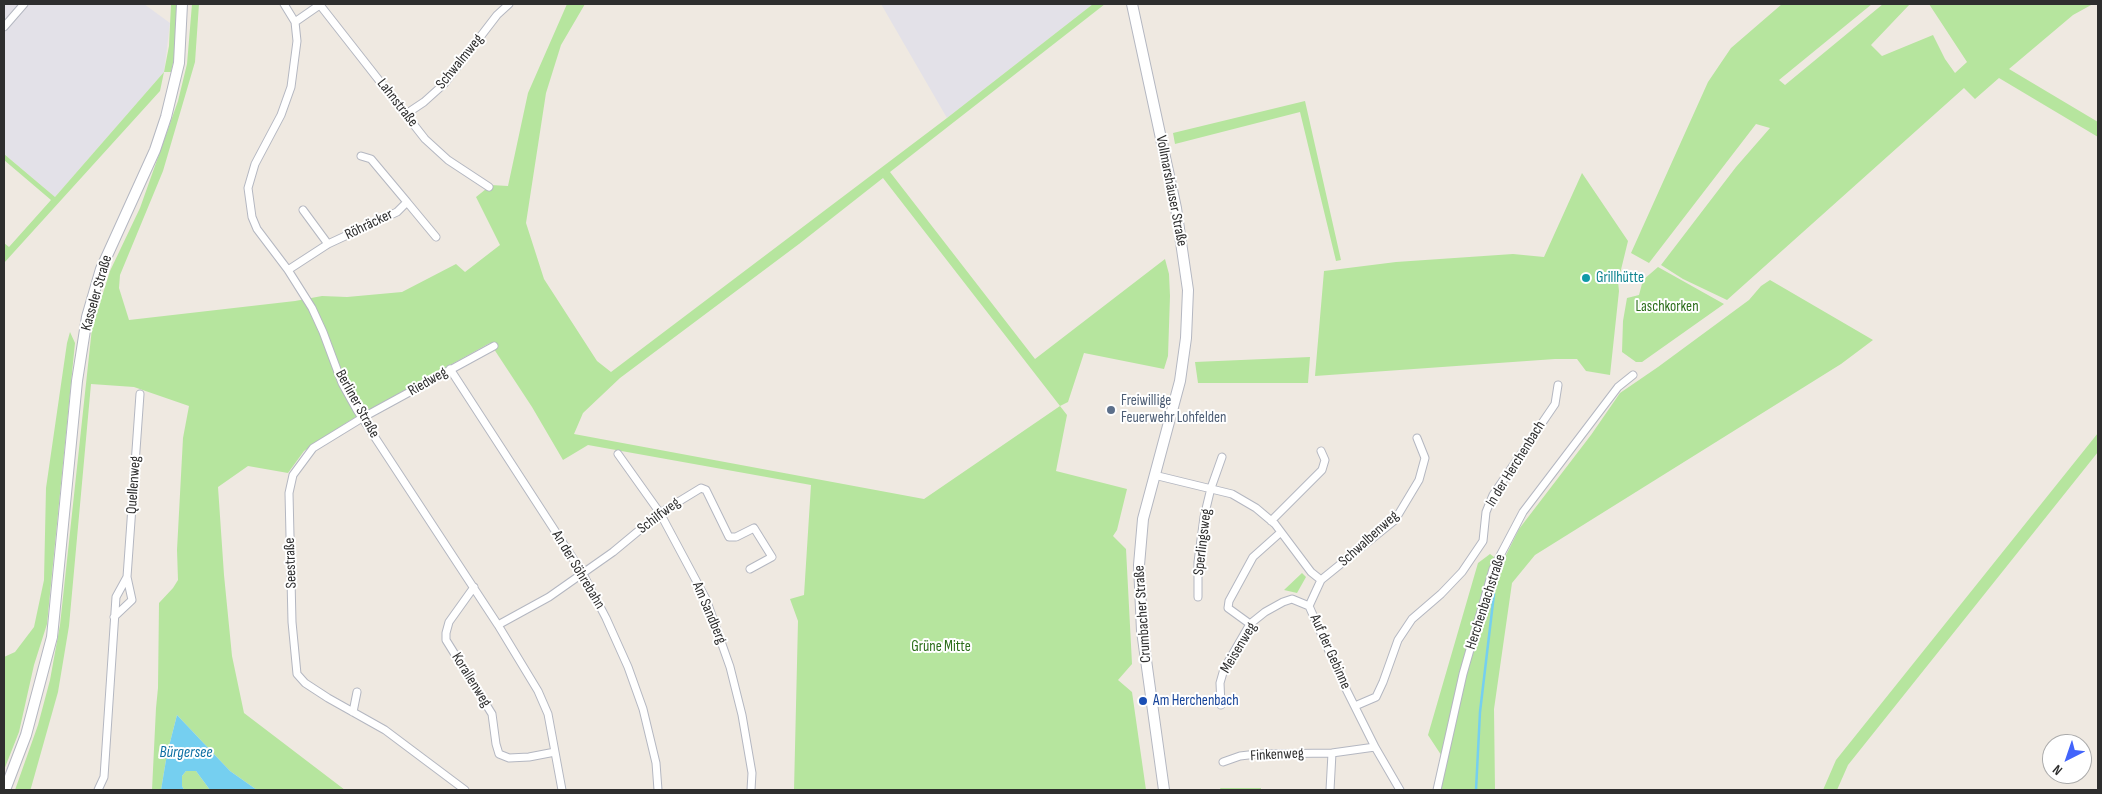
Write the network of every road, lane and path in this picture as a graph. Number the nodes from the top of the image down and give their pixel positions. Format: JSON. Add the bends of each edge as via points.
{"nodes":[{"id":1,"x":24,"y":4,"type":"edge"},
{"id":2,"x":182,"y":4,"type":"edge"},
{"id":3,"x":284,"y":4,"type":"edge"},
{"id":4,"x":321,"y":4,"type":"edge"},
{"id":5,"x":509,"y":4,"type":"edge"},
{"id":6,"x":1132,"y":4,"type":"edge"},
{"id":7,"x":295,"y":22,"type":"junction"},
{"id":8,"x":4,"y":27,"type":"edge"},
{"id":9,"x":406,"y":114,"type":"junction"},
{"id":10,"x":361,"y":156,"type":"dead end"},
{"id":11,"x":489,"y":187,"type":"dead end"},
{"id":12,"x":407,"y":202,"type":"junction"},
{"id":13,"x":302,"y":210,"type":"dead end"},
{"id":14,"x":436,"y":237,"type":"dead end"},
{"id":15,"x":328,"y":244,"type":"junction"},
{"id":16,"x":288,"y":270,"type":"junction"},
{"id":17,"x":494,"y":346,"type":"dead end"},
{"id":18,"x":450,"y":369,"type":"junction"},
{"id":19,"x":1633,"y":375,"type":"dead end"},
{"id":20,"x":1180,"y":381,"type":"joint"},
{"id":21,"x":1558,"y":385,"type":"dead end"},
{"id":22,"x":140,"y":394,"type":"dead end"},
{"id":23,"x":362,"y":418,"type":"junction"},
{"id":24,"x":1417,"y":438,"type":"dead end"},
{"id":25,"x":1321,"y":451,"type":"dead end"},
{"id":26,"x":618,"y":454,"type":"dead end"},
{"id":27,"x":1222,"y":457,"type":"dead end"},
{"id":28,"x":1154,"y":475,"type":"junction"},
{"id":29,"x":1211,"y":488,"type":"junction"},
{"id":30,"x":660,"y":513,"type":"junction"},
{"id":31,"x":1271,"y":521,"type":"junction"},
{"id":32,"x":1281,"y":532,"type":"junction"},
{"id":33,"x":750,"y":568,"type":"dead end"},
{"id":34,"x":583,"y":574,"type":"junction"},
{"id":35,"x":127,"y":577,"type":"junction"},
{"id":36,"x":1321,"y":580,"type":"junction"},
{"id":37,"x":474,"y":587,"type":"junction"},
{"id":38,"x":1198,"y":597,"type":"dead end"},
{"id":39,"x":1309,"y":606,"type":"junction"},
{"id":40,"x":114,"y":617,"type":"junction"},
{"id":41,"x":1250,"y":624,"type":"junction"},
{"id":42,"x":498,"y":625,"type":"junction"},
{"id":43,"x":357,"y":692,"type":"dead end"},
{"id":44,"x":1221,"y":705,"type":"dead end"},
{"id":45,"x":1355,"y":706,"type":"junction"},
{"id":46,"x":353,"y":712,"type":"junction"},
{"id":47,"x":1375,"y":747,"type":"junction"},
{"id":48,"x":555,"y":752,"type":"junction"},
{"id":49,"x":1332,"y":753,"type":"junction"},
{"id":50,"x":1223,"y":762,"type":"dead end"},
{"id":51,"x":5,"y":790,"type":"edge"},
{"id":52,"x":98,"y":790,"type":"edge"},
{"id":53,"x":465,"y":790,"type":"edge"},
{"id":54,"x":562,"y":790,"type":"edge"},
{"id":55,"x":658,"y":790,"type":"edge"},
{"id":56,"x":751,"y":790,"type":"edge"},
{"id":57,"x":1164,"y":790,"type":"edge"},
{"id":58,"x":1330,"y":790,"type":"edge"},
{"id":59,"x":1400,"y":790,"type":"edge"},
{"id":60,"x":1437,"y":790,"type":"edge"}],
"edges":[{"from":1,"to":8,"type":"street"},
{"from":2,"to":51,"type":"main road","name":"Kasseler Straße","via":[[179,63],[166,117],[155,150],[101,269],[86,318],[52,637],[26,735]]},
{"from":3,"to":7,"type":"street"},
{"from":4,"to":7,"type":"street"},
{"from":4,"to":9,"type":"street","name":"Lahnstraße"},
{"from":5,"to":9,"type":"street","name":"Schwalmweg","via":[[444,84]]},
{"from":6,"to":20,"type":"main road","name":"Vollmarshäuser Straße","via":[[1176,208],[1188,290]]},
{"from":7,"to":16,"type":"street","name":"Berliner Straße","via":[[291,87],[255,164],[248,188],[257,229]]},
{"from":9,"to":11,"type":"street","name":"Lahnstraße","via":[[425,139],[442,154]]},
{"from":10,"to":12,"type":"street","name":"Röhräcker","via":[[372,159]]},
{"from":12,"to":14,"type":"street","name":"Röhräcker"},
{"from":12,"to":15,"type":"street","name":"Röhräcker","via":[[382,220]]},
{"from":13,"to":15,"type":"street","name":"Röhräcker"},
{"from":15,"to":16,"type":"street","name":"Röhräcker"},
{"from":16,"to":23,"type":"street","name":"Berliner Straße","via":[[324,332],[342,383]]},
{"from":17,"to":18,"type":"street","name":"Riedweg"},
{"from":18,"to":23,"type":"street","name":"Riedweg"},
{"from":18,"to":34,"type":"street","name":"An der Söhrebahn"},
{"from":19,"to":60,"type":"street","name":"Herchenbachstraße","via":[[1618,387],[1522,512],[1493,569],[1462,674]]},
{"from":20,"to":28,"type":"main road","name":"Crumbacher Straße"},
{"from":21,"to":45,"type":"street","name":"In der Herchenbach","via":[[1555,404],[1494,495],[1486,512],[1482,541],[1462,572],[1412,619],[1398,640],[1376,697]]},
{"from":22,"to":35,"type":"street","name":"Quellenweg"},
{"from":23,"to":37,"type":"street","name":"Berliner Straße"},
{"from":23,"to":46,"type":"street","name":"Seestraße","via":[[313,448],[294,475],[289,493],[292,622],[297,674],[305,683]]},
{"from":24,"to":36,"type":"street","name":"Schwalbenweg","via":[[1425,458],[1421,473],[1395,520]]},
{"from":25,"to":31,"type":"street","via":[[1325,460],[1322,470]]},
{"from":26,"to":30,"type":"street","name":"Am Sandberg"},
{"from":27,"to":29,"type":"street","name":"Sperlingsweg"},
{"from":28,"to":29,"type":"street"},
{"from":28,"to":57,"type":"main road","name":"Crumbacher Straße","via":[[1142,526],[1138,582]]},
{"from":29,"to":31,"type":"street","via":[[1232,494]]},
{"from":29,"to":38,"type":"street","name":"Sperlingsweg","via":[[1198,562]]},
{"from":30,"to":33,"type":"street","name":"Schilfweg","via":[[696,489],[706,490],[729,537],[754,528],[772,557]]},
{"from":30,"to":34,"type":"street","name":"Schilfweg"},
{"from":30,"to":56,"type":"street","name":"Am Sandberg","via":[[706,599],[719,633],[742,715],[752,773]]},
{"from":31,"to":32,"type":"street"},
{"from":32,"to":36,"type":"street","via":[[1310,572]]},
{"from":32,"to":41,"type":"street","via":[[1254,557],[1229,601],[1228,608]]},
{"from":34,"to":42,"type":"street","name":"Schilfweg"},
{"from":34,"to":55,"type":"street","name":"An der Söhrebahn","via":[[628,667],[643,709],[656,764]]},
{"from":35,"to":40,"type":"street","name":"Quellenweg","via":[[116,597]]},
{"from":35,"to":40,"type":"street","name":"Quellenweg","via":[[132,600]]},
{"from":36,"to":39,"type":"street","name":"Auf der Gebinne"},
{"from":37,"to":42,"type":"street","name":"Berliner Straße"},
{"from":37,"to":48,"type":"street","name":"Korallenweg","via":[[449,622],[446,640],[492,714],[500,754],[509,758]]},
{"from":39,"to":41,"type":"street","name":"Meisenweg","via":[[1292,599],[1265,612]]},
{"from":39,"to":45,"type":"street","name":"Auf der Gebinne"},
{"from":40,"to":52,"type":"street","name":"Quellenweg","via":[[104,777]]},
{"from":41,"to":44,"type":"street","name":"Meisenweg","via":[[1224,669],[1220,683]]},
{"from":42,"to":48,"type":"street","name":"Berliner Straße","via":[[538,691],[548,714]]},
{"from":43,"to":46,"type":"street"},
{"from":45,"to":47,"type":"street","name":"Auf der Gebinne"},
{"from":46,"to":53,"type":"street","name":"Seestraße","via":[[385,730]]},
{"from":47,"to":49,"type":"street","name":"Finkenweg"},
{"from":47,"to":59,"type":"street"},
{"from":48,"to":54,"type":"street","name":"Berliner Straße"},
{"from":49,"to":50,"type":"street","name":"Finkenweg","via":[[1257,754]]},
{"from":49,"to":58,"type":"street"}]}
